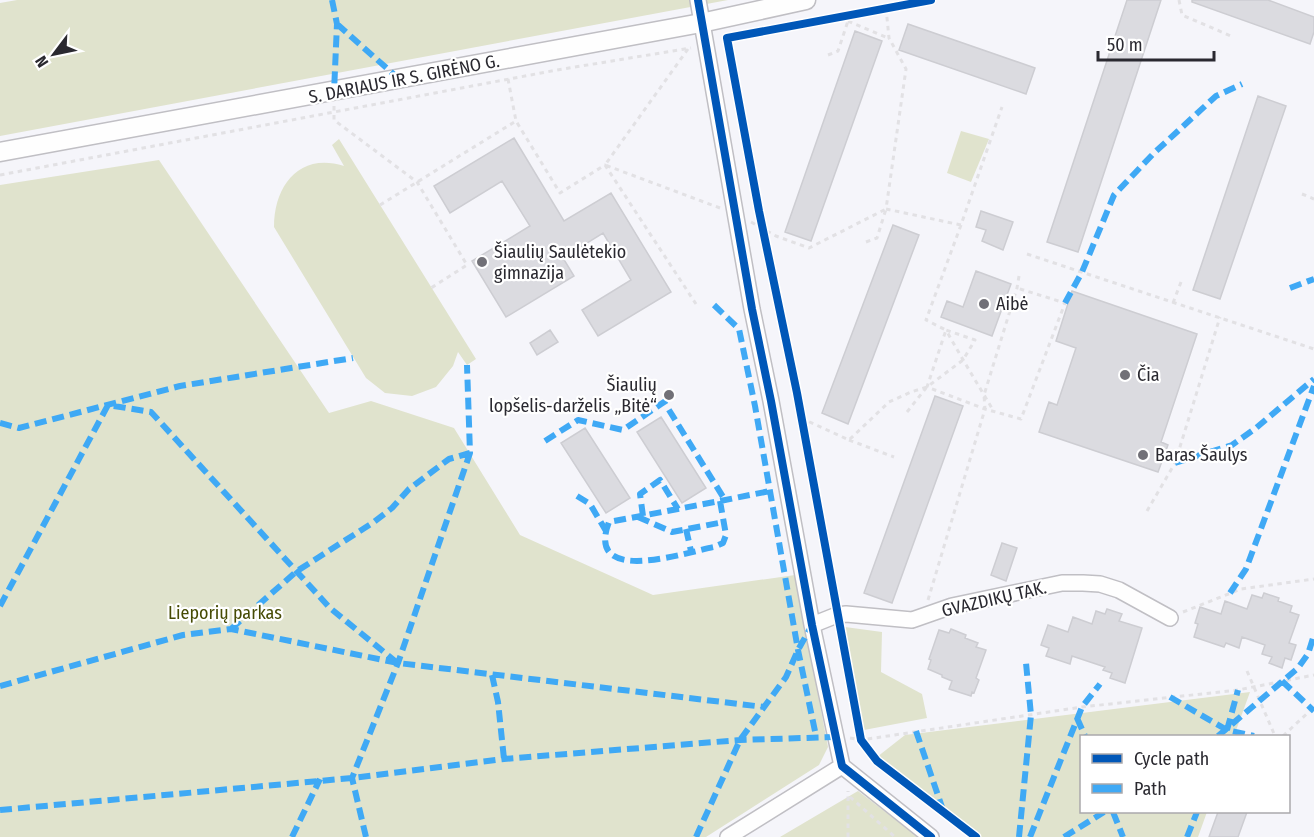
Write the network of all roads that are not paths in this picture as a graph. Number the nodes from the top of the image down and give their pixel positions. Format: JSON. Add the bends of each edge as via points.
{"nodes":[{"id":1,"x":698,"y":0,"type":"edge"},
{"id":2,"x":807,"y":0,"type":"edge"},
{"id":3,"x":701,"y":23,"type":"junction"},
{"id":4,"x":0,"y":152,"type":"edge"},
{"id":5,"x":1170,"y":618,"type":"road end"},
{"id":6,"x":812,"y":625,"type":"junction"},
{"id":7,"x":842,"y":766,"type":"junction"},
{"id":8,"x":728,"y":837,"type":"edge"},
{"id":9,"x":931,"y":837,"type":"edge"}],
"edges":[{"from":1,"to":3,"type":"street"},
{"from":2,"to":3,"type":"street","name":"S. DARIAUS IR S. GIRĖNO G."},
{"from":3,"to":4,"type":"street","name":"S. DARIAUS IR S. GIRĖNO G."},
{"from":3,"to":6,"type":"street"},
{"from":5,"to":6,"type":"street","name":"GVAZDIKŲ TAK.","via":[[1119,590],[1100,584],[1062,583],[952,606],[912,620],[846,614]]},
{"from":6,"to":7,"type":"street"},
{"from":7,"to":8,"type":"street"},
{"from":7,"to":9,"type":"street"}]}
